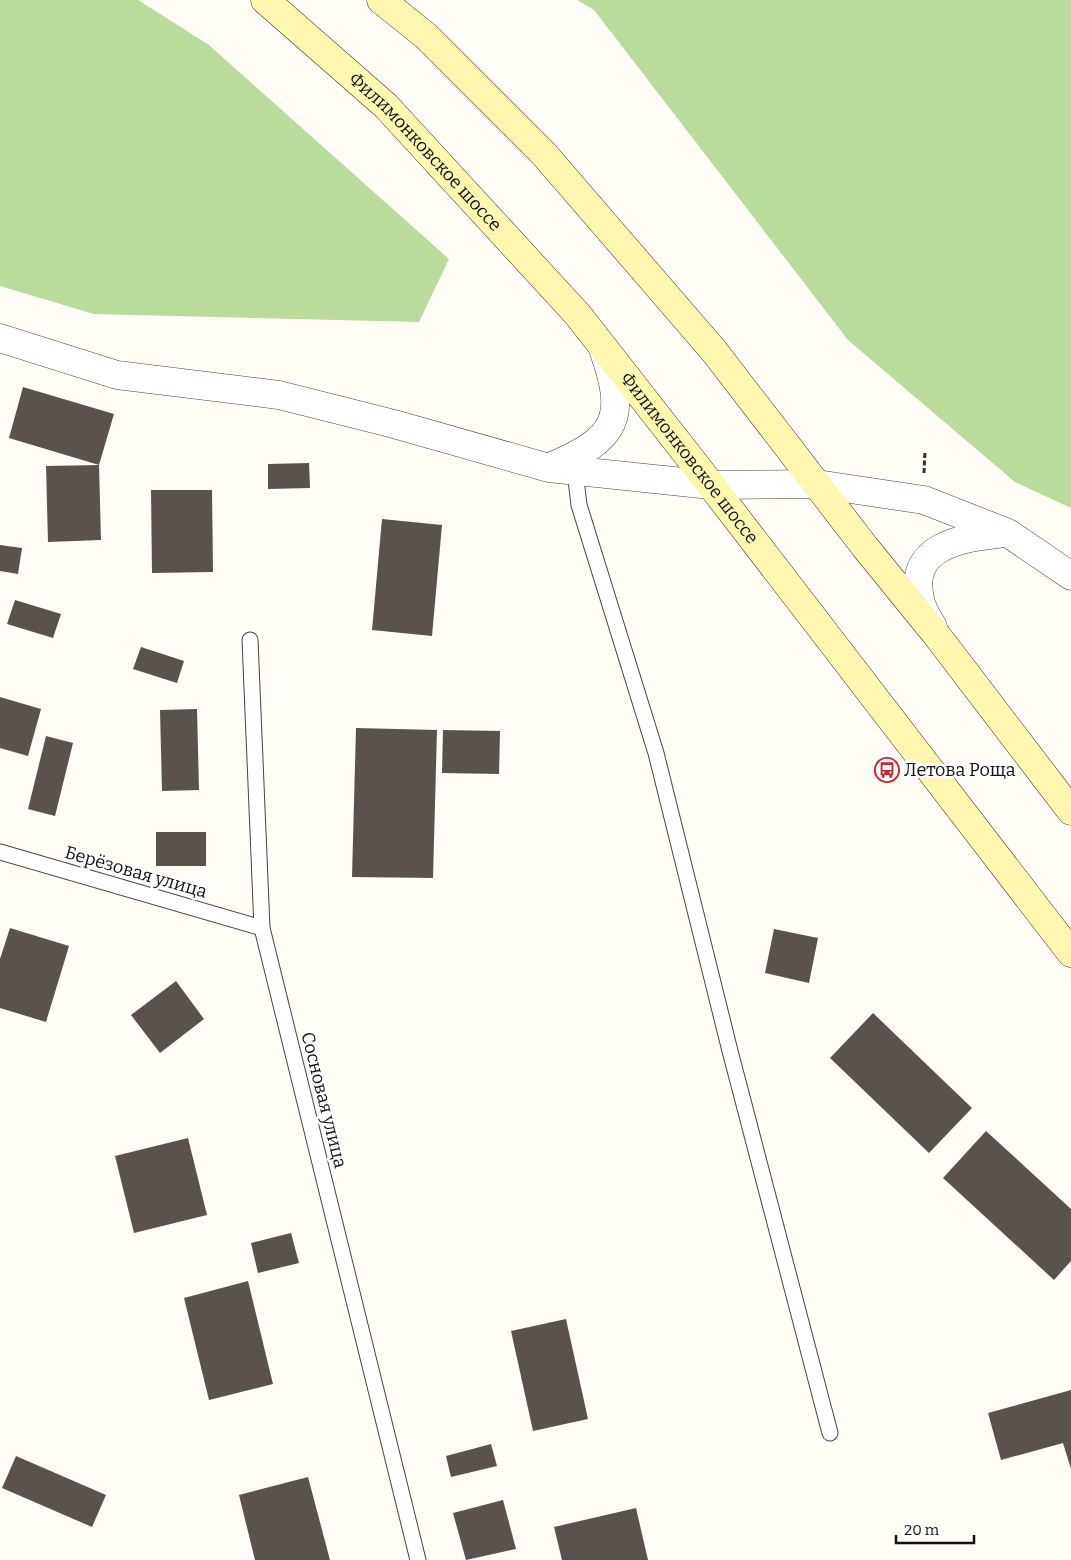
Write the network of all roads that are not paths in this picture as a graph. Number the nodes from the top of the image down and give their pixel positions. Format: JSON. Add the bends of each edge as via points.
{"nodes":[{"id":1,"x":265,"y":0,"type":"edge"},
{"id":2,"x":381,"y":0,"type":"edge"},
{"id":3,"x":0,"y":338,"type":"edge"},
{"id":4,"x":602,"y":347,"type":"junction"},
{"id":5,"x":562,"y":469,"type":"junction"},
{"id":6,"x":817,"y":484,"type":"junction"},
{"id":7,"x":711,"y":485,"type":"junction"},
{"id":8,"x":1008,"y":533,"type":"junction"},
{"id":9,"x":1071,"y":576,"type":"edge"},
{"id":10,"x":935,"y":633,"type":"junction"},
{"id":11,"x":250,"y":640,"type":"dead end"},
{"id":12,"x":1071,"y":811,"type":"edge"},
{"id":13,"x":0,"y":852,"type":"edge"},
{"id":14,"x":262,"y":928,"type":"junction"},
{"id":15,"x":1071,"y":953,"type":"edge"},
{"id":16,"x":830,"y":1433,"type":"dead end"},
{"id":17,"x":418,"y":1560,"type":"edge"}],
"edges":[{"from":1,"to":4,"type":"main road","name":"Филимонковское шоссе","via":[[386,106],[578,315]]},
{"from":2,"to":6,"type":"main road","via":[[426,36],[544,154],[714,351]]},
{"from":3,"to":5,"type":"street","via":[[117,376],[279,395]]},
{"from":4,"to":5,"type":"street","via":[[614,380],[617,404],[598,443]]},
{"from":4,"to":7,"type":"main road","name":"Филимонковское шоссе"},
{"from":5,"to":7,"type":"street"},
{"from":5,"to":16,"type":"lane","via":[[582,514],[656,754]]},
{"from":6,"to":7,"type":"street"},
{"from":6,"to":8,"type":"street","via":[[924,500]]},
{"from":6,"to":10,"type":"main road"},
{"from":7,"to":15,"type":"main road","name":"Филимонковское шоссе"},
{"from":8,"to":9,"type":"street"},
{"from":8,"to":10,"type":"street","via":[[951,542],[926,560],[917,578],[921,603]]},
{"from":10,"to":12,"type":"main road"},
{"from":11,"to":14,"type":"lane","name":"Сосновая улица"},
{"from":13,"to":14,"type":"lane","name":"Берёзовая улица"},
{"from":14,"to":17,"type":"lane","name":"Сосновая улица"}]}
